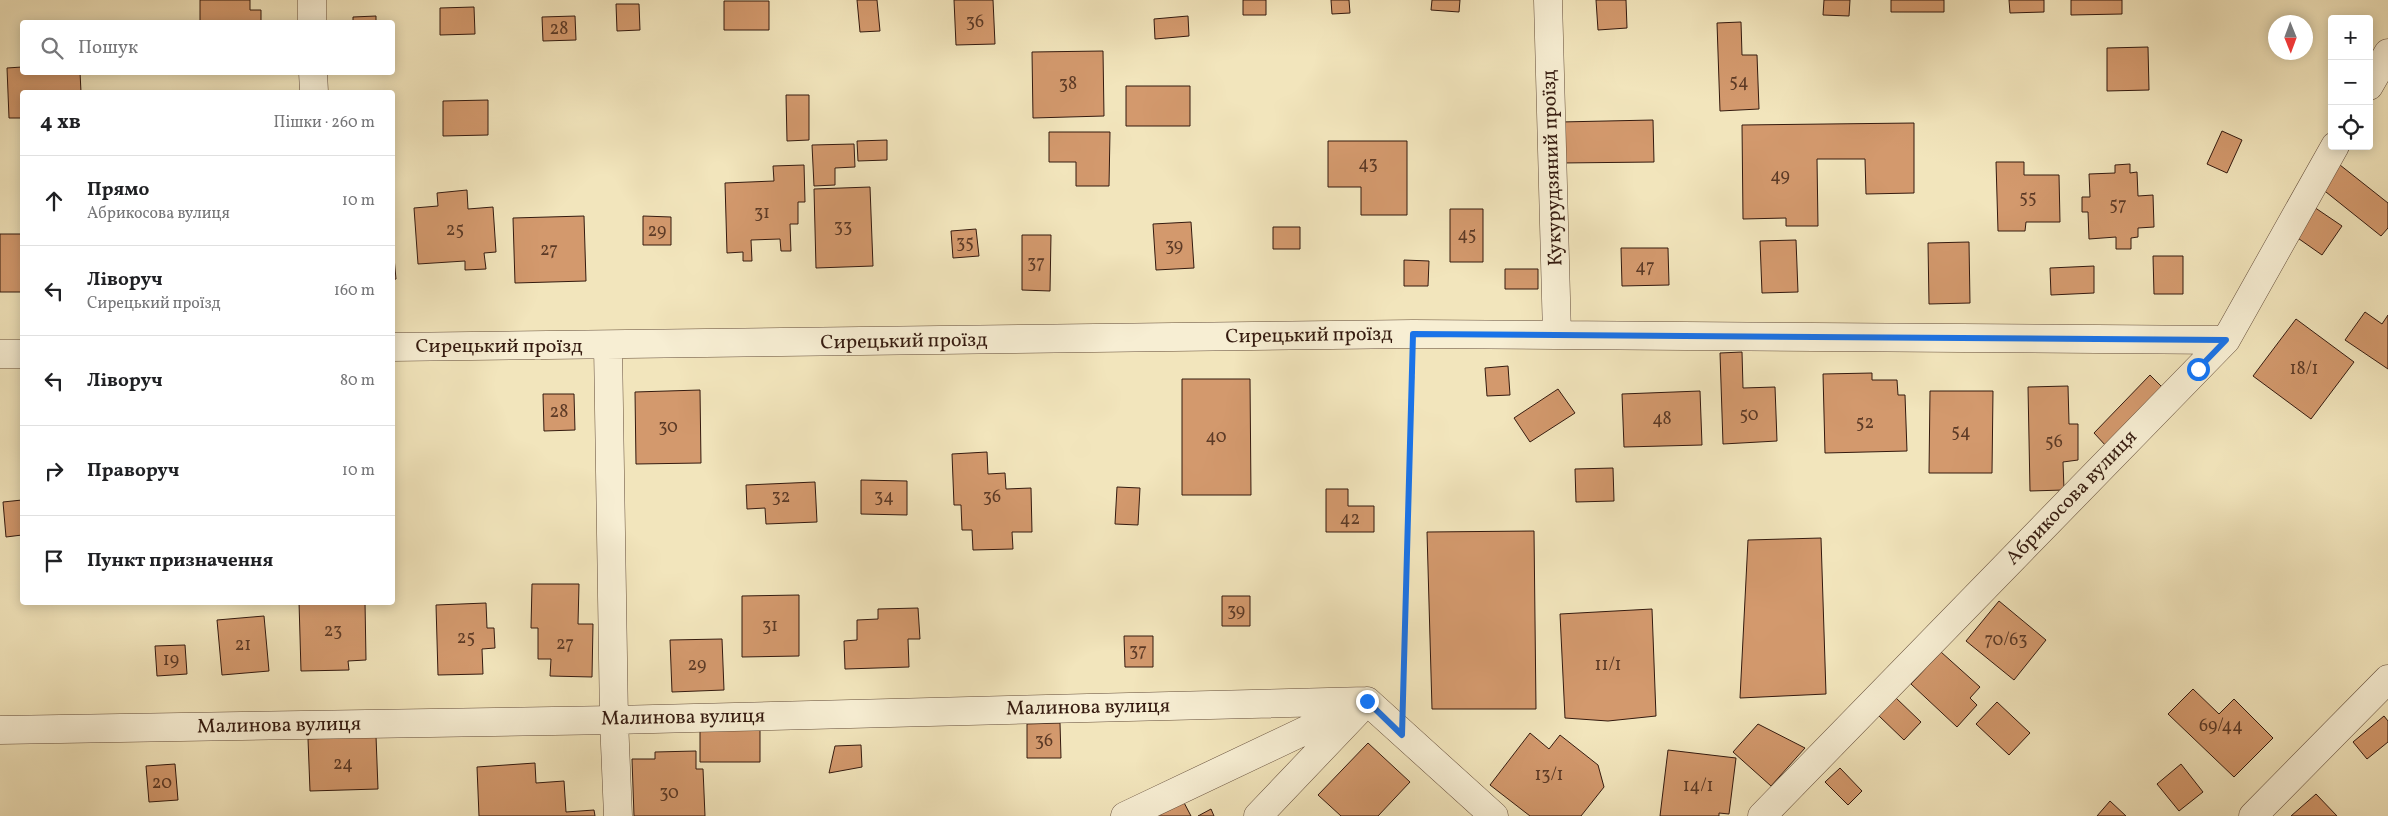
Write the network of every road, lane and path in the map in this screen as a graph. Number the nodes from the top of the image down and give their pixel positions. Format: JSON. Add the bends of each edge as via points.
{"nodes":[{"id":1,"x":312,"y":0,"type":"edge"},
{"id":2,"x":1548,"y":0,"type":"edge"},
{"id":3,"x":312,"y":20,"type":"edge"},
{"id":4,"x":2388,"y":53,"type":"edge"},
{"id":5,"x":313,"y":75,"type":"edge"},
{"id":6,"x":2373,"y":79,"type":"edge"},
{"id":7,"x":314,"y":90,"type":"edge"},
{"id":8,"x":2333,"y":150,"type":"edge"},
{"id":9,"x":1413,"y":334,"type":"junction"},
{"id":10,"x":1558,"y":335,"type":"junction"},
{"id":11,"x":2226,"y":340,"type":"junction"},
{"id":12,"x":608,"y":346,"type":"junction"},
{"id":13,"x":395,"y":347,"type":"edge"},
{"id":14,"x":0,"y":354,"type":"edge"},
{"id":15,"x":20,"y":354,"type":"edge"},
{"id":16,"x":2388,"y":679,"type":"edge"},
{"id":17,"x":1367,"y":701,"type":"junction"},
{"id":18,"x":614,"y":720,"type":"junction"},
{"id":19,"x":0,"y":730,"type":"edge"},
{"id":20,"x":1402,"y":735,"type":"junction"},
{"id":21,"x":618,"y":816,"type":"edge"},
{"id":22,"x":1125,"y":816,"type":"edge"},
{"id":23,"x":1258,"y":816,"type":"edge"},
{"id":24,"x":1494,"y":816,"type":"edge"},
{"id":25,"x":1762,"y":816,"type":"edge"},
{"id":26,"x":2253,"y":816,"type":"edge"}],
"edges":[{"from":1,"to":3,"type":"street"},
{"from":2,"to":10,"type":"street","name":"Кукурудзяний проїзд"},
{"from":4,"to":6,"type":"street"},
{"from":5,"to":7,"type":"street"},
{"from":8,"to":11,"type":"street","name":"Абрикосова вулиця"},
{"from":9,"to":10,"type":"street","name":"Сирецький проїзд"},
{"from":9,"to":12,"type":"street","name":"Сирецький проїзд"},
{"from":9,"to":20,"type":"path"},
{"from":10,"to":11,"type":"street","name":"Сирецький проїзд"},
{"from":11,"to":25,"type":"street","name":"Абрикосова вулиця"},
{"from":12,"to":13,"type":"street","name":"Сирецький проїзд"},
{"from":12,"to":18,"type":"street"},
{"from":14,"to":15,"type":"street"},
{"from":16,"to":26,"type":"street"},
{"from":17,"to":18,"type":"street","name":"Малинова вулиця"},
{"from":17,"to":20,"type":"street"},
{"from":17,"to":22,"type":"street"},
{"from":17,"to":23,"type":"street"},
{"from":18,"to":19,"type":"street","name":"Малинова вулиця"},
{"from":18,"to":21,"type":"street"},
{"from":20,"to":24,"type":"street"}]}
